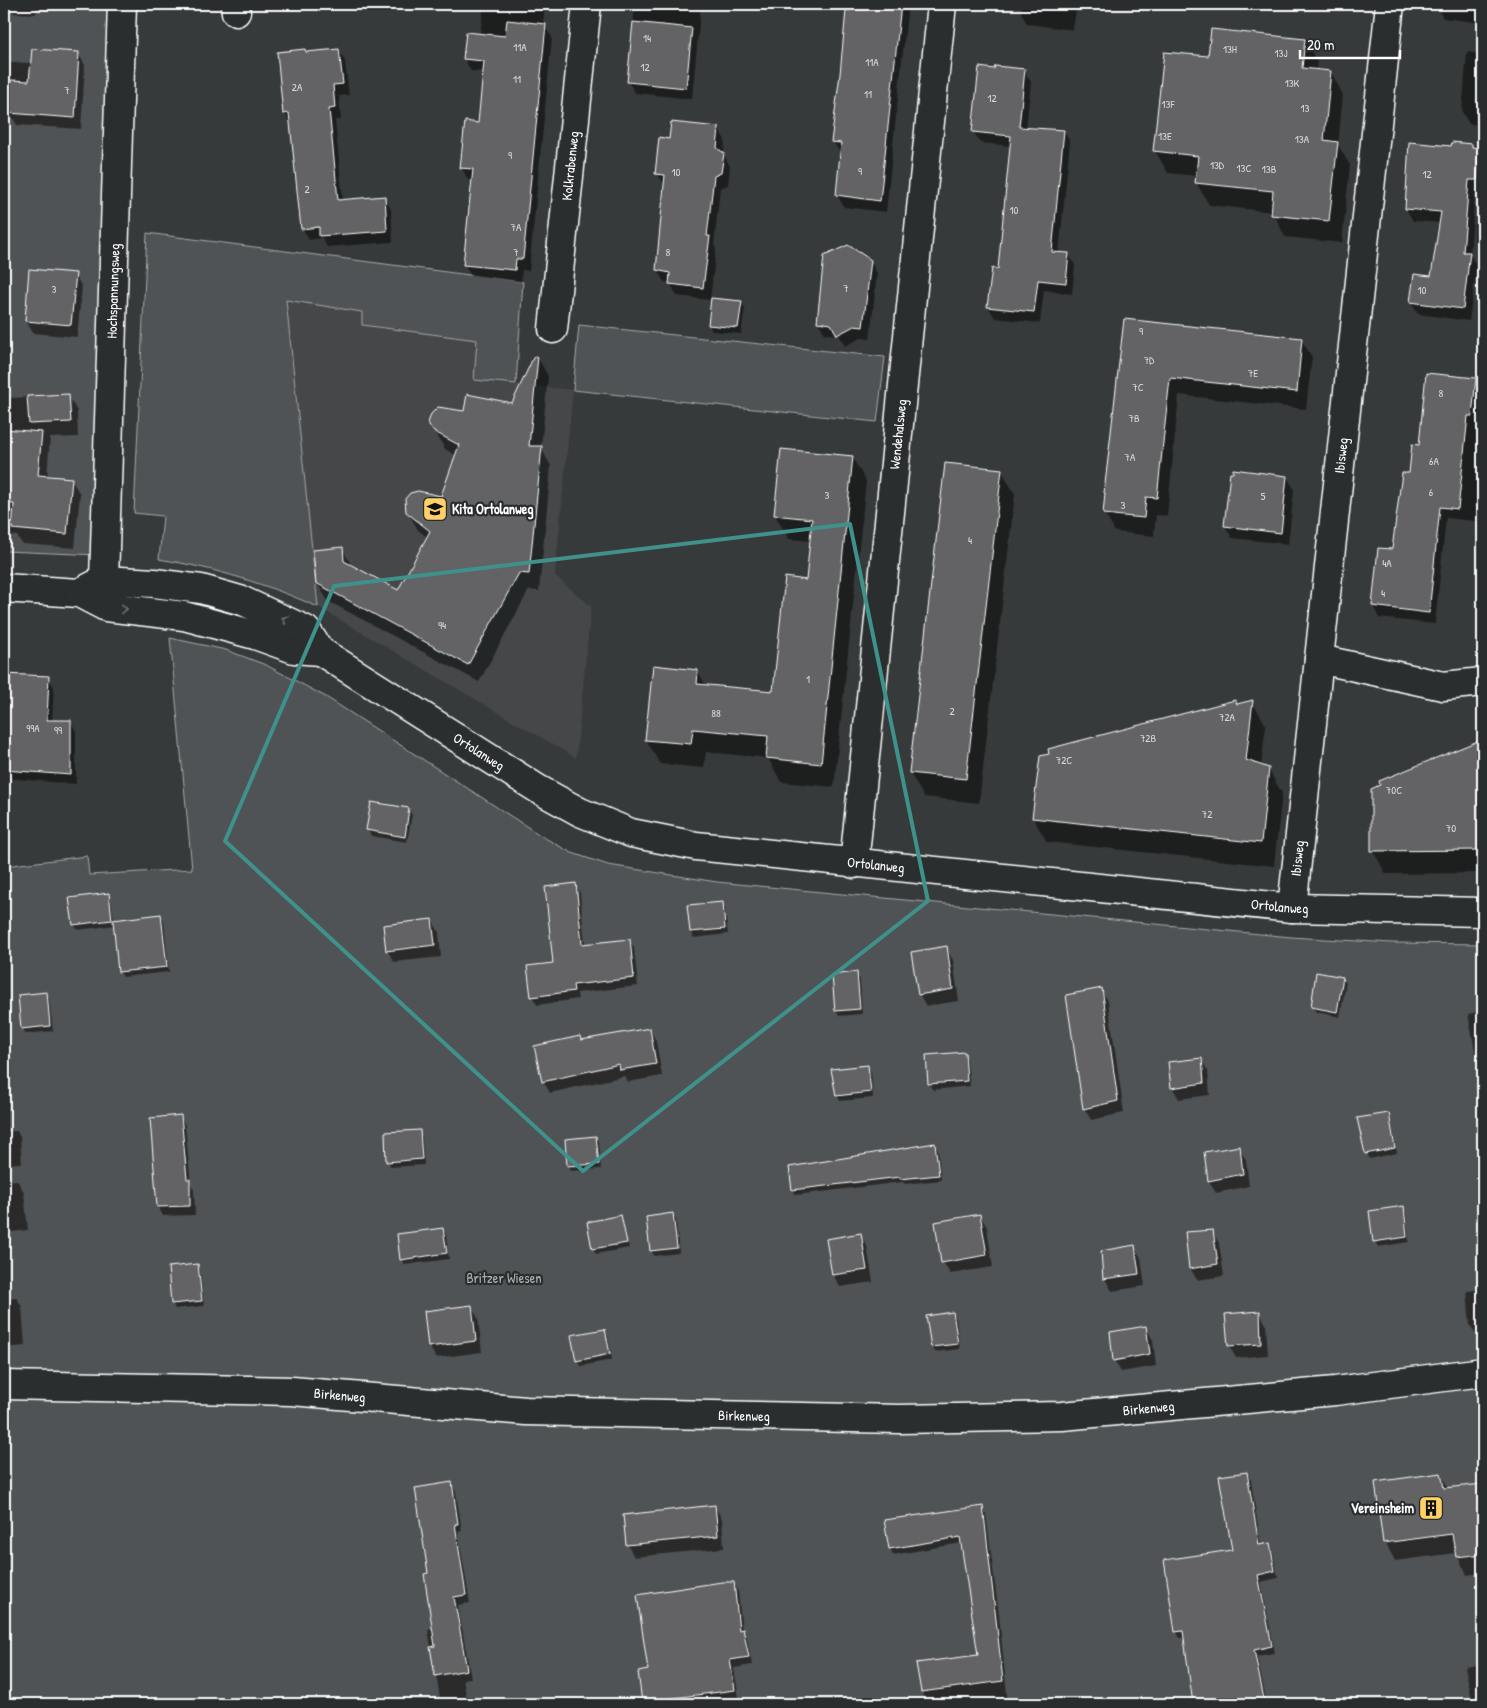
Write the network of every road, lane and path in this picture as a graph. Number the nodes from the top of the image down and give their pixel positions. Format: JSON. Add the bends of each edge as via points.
{"nodes":[{"id":1,"x":122,"y":4,"type":"edge"},
{"id":2,"x":587,"y":4,"type":"edge"},
{"id":3,"x":942,"y":4,"type":"edge"},
{"id":4,"x":1390,"y":4,"type":"edge"},
{"id":5,"x":553,"y":329,"type":"dead end"},
{"id":6,"x":104,"y":580,"type":"junction"},
{"id":7,"x":4,"y":588,"type":"edge"},
{"id":8,"x":79,"y":593,"type":"junction"},
{"id":9,"x":320,"y":651,"type":"junction"},
{"id":10,"x":1319,"y":659,"type":"junction"},
{"id":11,"x":1483,"y":682,"type":"edge"},
{"id":12,"x":854,"y":864,"type":"junction"},
{"id":13,"x":1292,"y":908,"type":"junction"},
{"id":14,"x":1483,"y":912,"type":"edge"},
{"id":15,"x":1483,"y":1372,"type":"edge"},
{"id":16,"x":4,"y":1385,"type":"edge"}],
"edges":[{"from":1,"to":6,"type":"street","name":"Hochspannungsweg"},
{"from":2,"to":5,"type":"street","name":"Kolkrabenweg"},
{"from":3,"to":12,"type":"street","name":"Wendehalsweg"},
{"from":4,"to":10,"type":"street","name":"Ibisweg"},
{"from":6,"to":8,"type":"street"},
{"from":9,"to":6,"type":"street","name":"Ortolanweg","one_way":true,"via":[[306,630],[243,601],[201,590]]},
{"from":7,"to":8,"type":"street","name":"Ortolanweg"},
{"from":8,"to":9,"type":"street","name":"Ortolanweg","one_way":true,"via":[[106,607],[184,616],[255,634],[294,649]]},
{"from":9,"to":12,"type":"street","name":"Ortolanweg","via":[[538,789],[591,817],[631,833],[696,846]]},
{"from":10,"to":11,"type":"street","via":[[1443,686]]},
{"from":10,"to":13,"type":"street","name":"Ibisweg"},
{"from":12,"to":13,"type":"street","name":"Ortolanweg"},
{"from":13,"to":14,"type":"street","name":"Ortolanweg"},
{"from":15,"to":16,"type":"street","name":"Birkenweg","via":[[1335,1391],[1062,1416],[899,1419],[526,1412],[292,1391]]}]}
